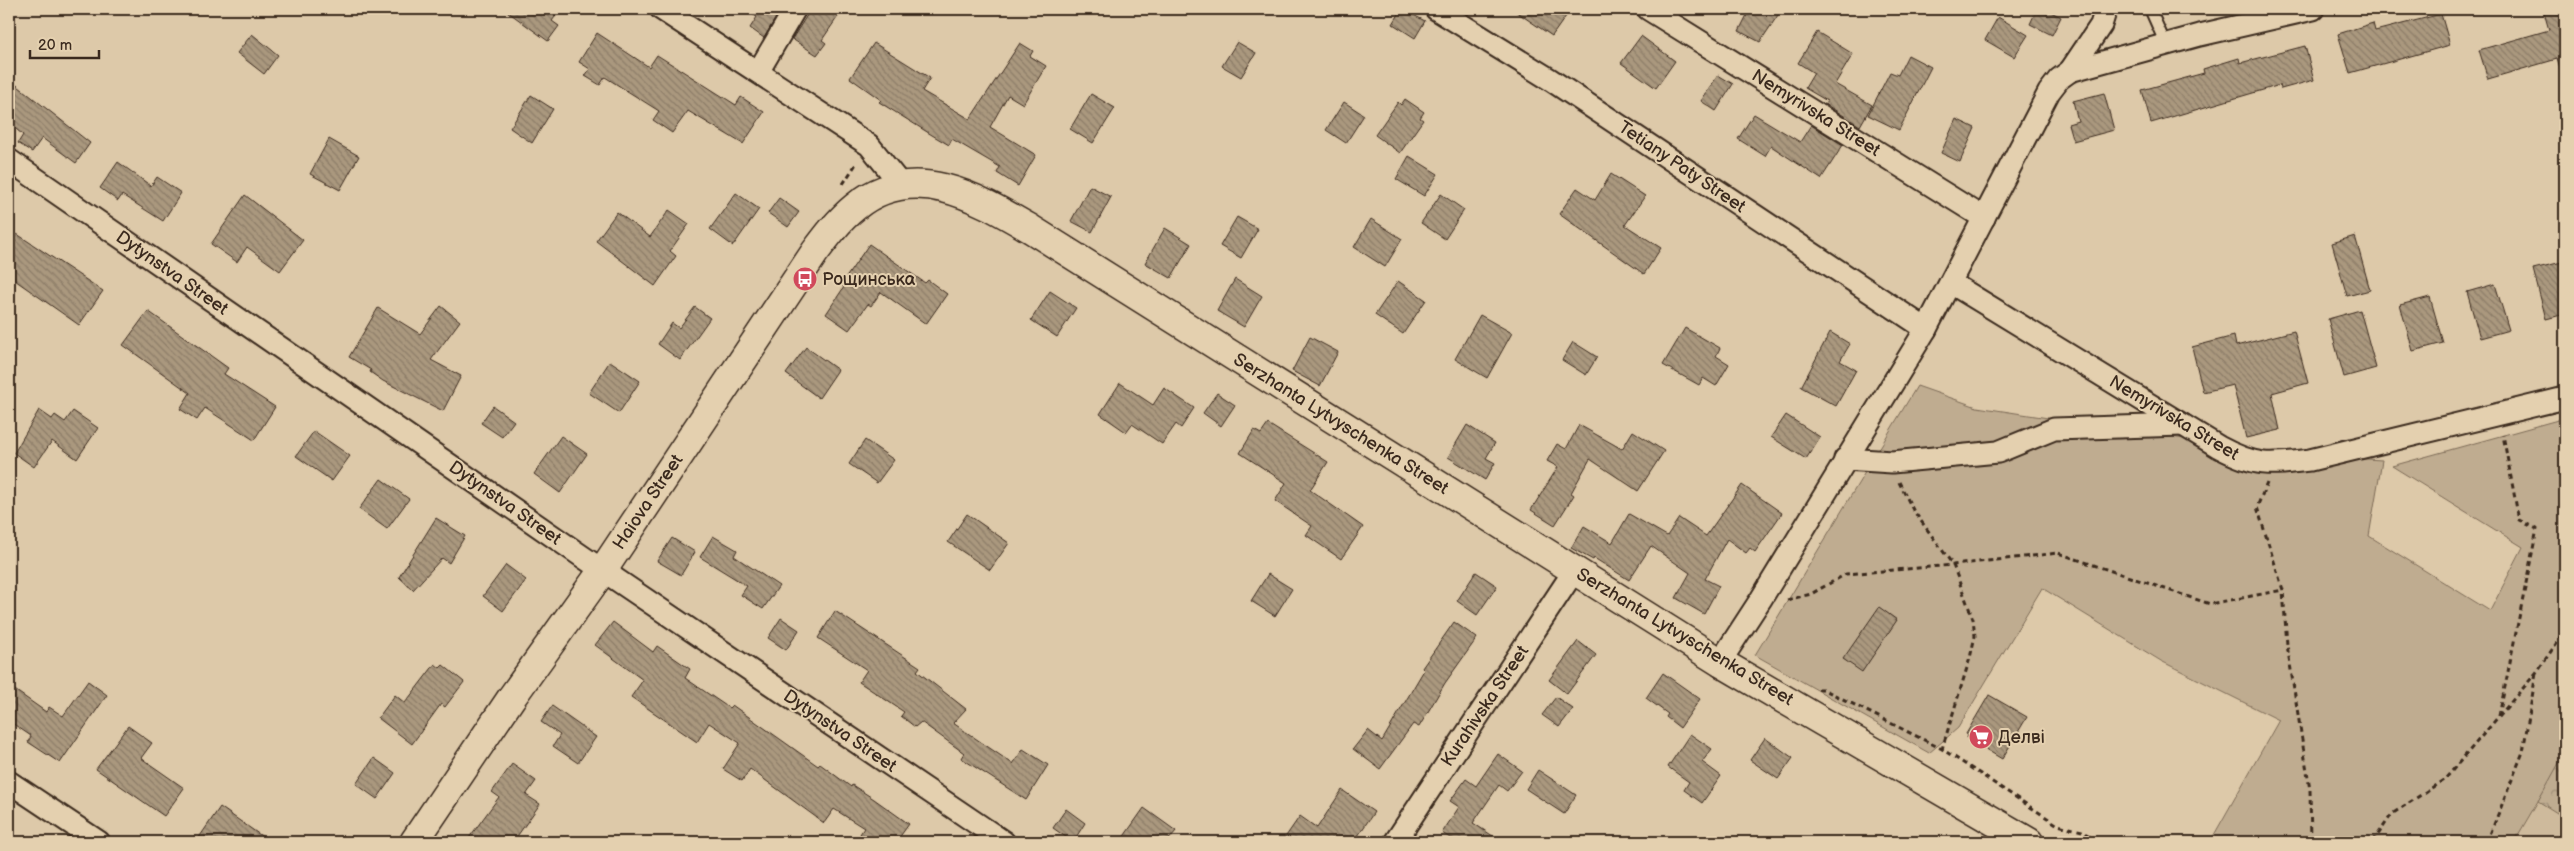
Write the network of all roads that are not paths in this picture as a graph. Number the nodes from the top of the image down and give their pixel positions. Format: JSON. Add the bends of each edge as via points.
{"nodes":[{"id":1,"x":661,"y":9,"type":"edge"},
{"id":2,"x":795,"y":9,"type":"edge"},
{"id":3,"x":1436,"y":9,"type":"edge"},
{"id":4,"x":1648,"y":9,"type":"edge"},
{"id":5,"x":2106,"y":9,"type":"edge"},
{"id":6,"x":2150,"y":9,"type":"edge"},
{"id":7,"x":2312,"y":9,"type":"edge"},
{"id":8,"x":2166,"y":46,"type":"junction"},
{"id":9,"x":2070,"y":71,"type":"junction"},
{"id":10,"x":758,"y":72,"type":"junction"},
{"id":11,"x":9,"y":160,"type":"edge"},
{"id":12,"x":902,"y":186,"type":"junction"},
{"id":13,"x":1984,"y":218,"type":"junction"},
{"id":14,"x":1951,"y":283,"type":"junction"},
{"id":15,"x":1926,"y":329,"type":"junction"},
{"id":16,"x":2565,"y":398,"type":"edge"},
{"id":17,"x":2183,"y":425,"type":"junction"},
{"id":18,"x":1845,"y":459,"type":"junction"},
{"id":19,"x":603,"y":570,"type":"junction"},
{"id":20,"x":1574,"y":571,"type":"junction"},
{"id":21,"x":1720,"y":662,"type":"junction"},
{"id":22,"x":9,"y":782,"type":"edge"},
{"id":23,"x":99,"y":842,"type":"edge"},
{"id":24,"x":414,"y":842,"type":"edge"},
{"id":25,"x":1004,"y":842,"type":"edge"},
{"id":26,"x":1395,"y":842,"type":"edge"},
{"id":27,"x":2029,"y":842,"type":"edge"}],
"edges":[{"from":1,"to":10,"type":"street"},
{"from":2,"to":10,"type":"street"},
{"from":3,"to":15,"type":"street","name":"Tetiany Paty Street","via":[[1559,85]]},
{"from":4,"to":13,"type":"street","name":"Nemyrivska Street"},
{"from":5,"to":9,"type":"street","via":[[2101,25]]},
{"from":6,"to":8,"type":"lane"},
{"from":7,"to":8,"type":"street"},
{"from":8,"to":9,"type":"street"},
{"from":9,"to":13,"type":"street","via":[[2058,79],[2049,92]]},
{"from":10,"to":12,"type":"street","via":[[869,145]]},
{"from":11,"to":19,"type":"street","name":"Dytynstva Street"},
{"from":12,"to":19,"type":"main road","name":"Haiova Street","via":[[871,197],[835,226]]},
{"from":12,"to":20,"type":"main road","name":"Serzhanta Lytvyschenka Street","via":[[942,186],[982,201]]},
{"from":13,"to":14,"type":"street"},
{"from":14,"to":15,"type":"street"},
{"from":14,"to":17,"type":"street","name":"Nemyrivska Street"},
{"from":15,"to":18,"type":"street"},
{"from":16,"to":17,"type":"street","name":"Nemyrivska Street","via":[[2310,460],[2275,464],[2258,464],[2242,459]]},
{"from":17,"to":18,"type":"street","via":[[2054,428],[1998,452],[1892,462]]},
{"from":18,"to":21,"type":"street"},
{"from":19,"to":24,"type":"main road","name":"Haiova Street"},
{"from":19,"to":25,"type":"street","name":"Dytynstva Street"},
{"from":20,"to":21,"type":"main road","name":"Serzhanta Lytvyschenka Street"},
{"from":20,"to":26,"type":"street","name":"Kurahivska Street"},
{"from":21,"to":27,"type":"main road","name":"Serzhanta Lytvyschenka Street"},
{"from":22,"to":23,"type":"street"}]}
